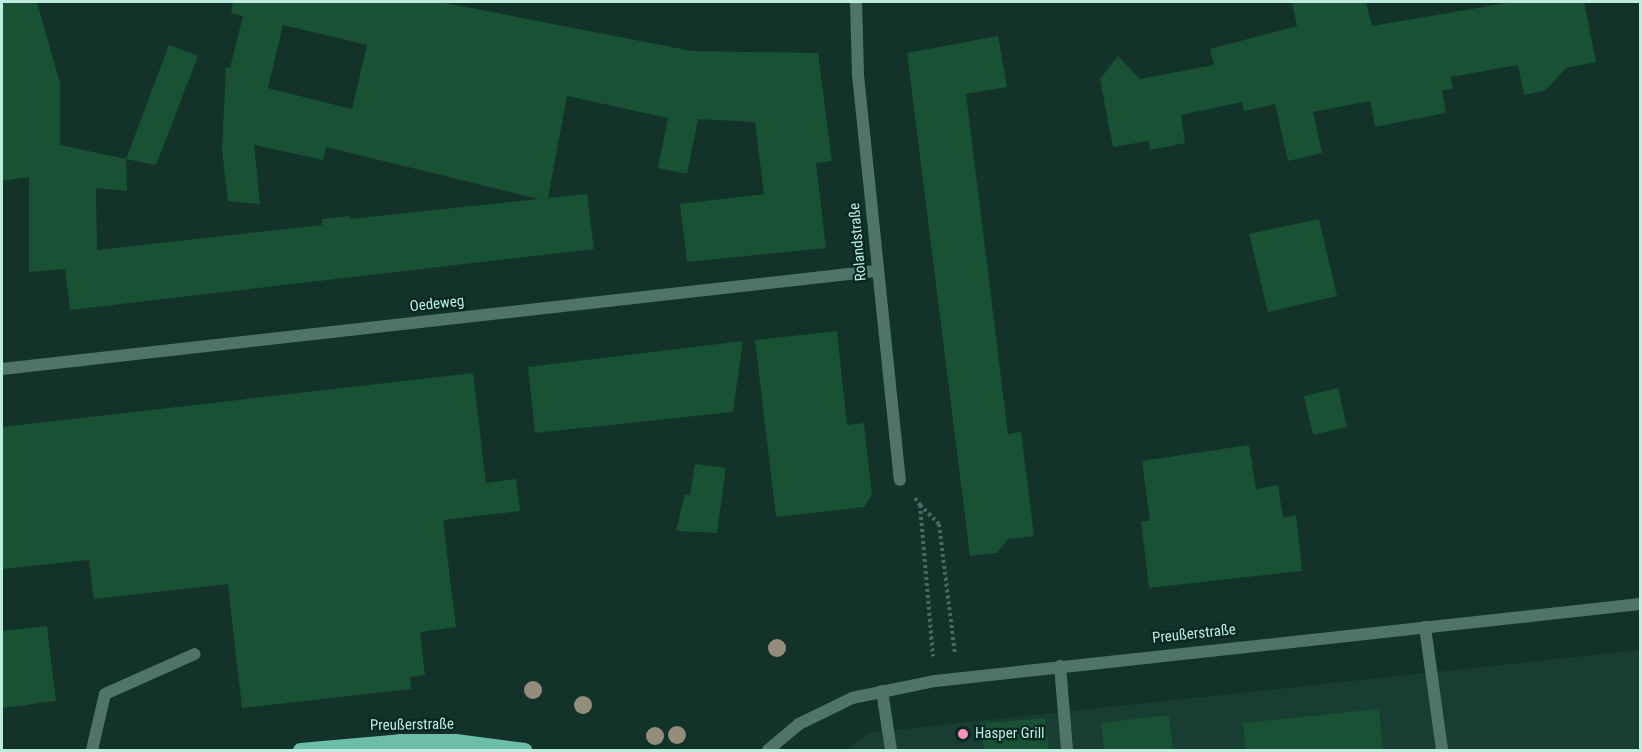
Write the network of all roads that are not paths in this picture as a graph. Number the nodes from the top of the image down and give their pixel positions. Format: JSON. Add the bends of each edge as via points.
{"nodes":[{"id":1,"x":856,"y":2,"type":"edge"},
{"id":2,"x":876,"y":271,"type":"junction"},
{"id":3,"x":2,"y":369,"type":"edge"},
{"id":4,"x":900,"y":480,"type":"road end"},
{"id":5,"x":1641,"y":604,"type":"edge"},
{"id":6,"x":1425,"y":627,"type":"junction"},
{"id":7,"x":195,"y":654,"type":"dead end"},
{"id":8,"x":1060,"y":666,"type":"junction"},
{"id":9,"x":882,"y":691,"type":"junction"},
{"id":10,"x":92,"y":750,"type":"edge"},
{"id":11,"x":300,"y":750,"type":"edge"},
{"id":12,"x":524,"y":750,"type":"edge"},
{"id":13,"x":767,"y":750,"type":"edge"},
{"id":14,"x":891,"y":750,"type":"edge"},
{"id":15,"x":1067,"y":750,"type":"edge"},
{"id":16,"x":1442,"y":750,"type":"edge"}],
"edges":[{"from":1,"to":2,"type":"street","name":"Rolandstraße","via":[[858,75]]},
{"from":2,"to":3,"type":"street","name":"Oedeweg"},
{"from":2,"to":4,"type":"street","name":"Rolandstraße"},
{"from":5,"to":6,"type":"street","name":"Preußerstraße"},
{"from":6,"to":8,"type":"street","name":"Preußerstraße"},
{"from":6,"to":16,"type":"street"},
{"from":7,"to":10,"type":"street","via":[[105,694]]},
{"from":8,"to":9,"type":"street","name":"Preußerstraße"},
{"from":8,"to":15,"type":"street"},
{"from":9,"to":13,"type":"street","name":"Preußerstraße","via":[[852,698],[799,724]]},
{"from":9,"to":14,"type":"street"},
{"from":11,"to":12,"type":"main road","name":"Preußerstraße","via":[[455,741]]}]}
